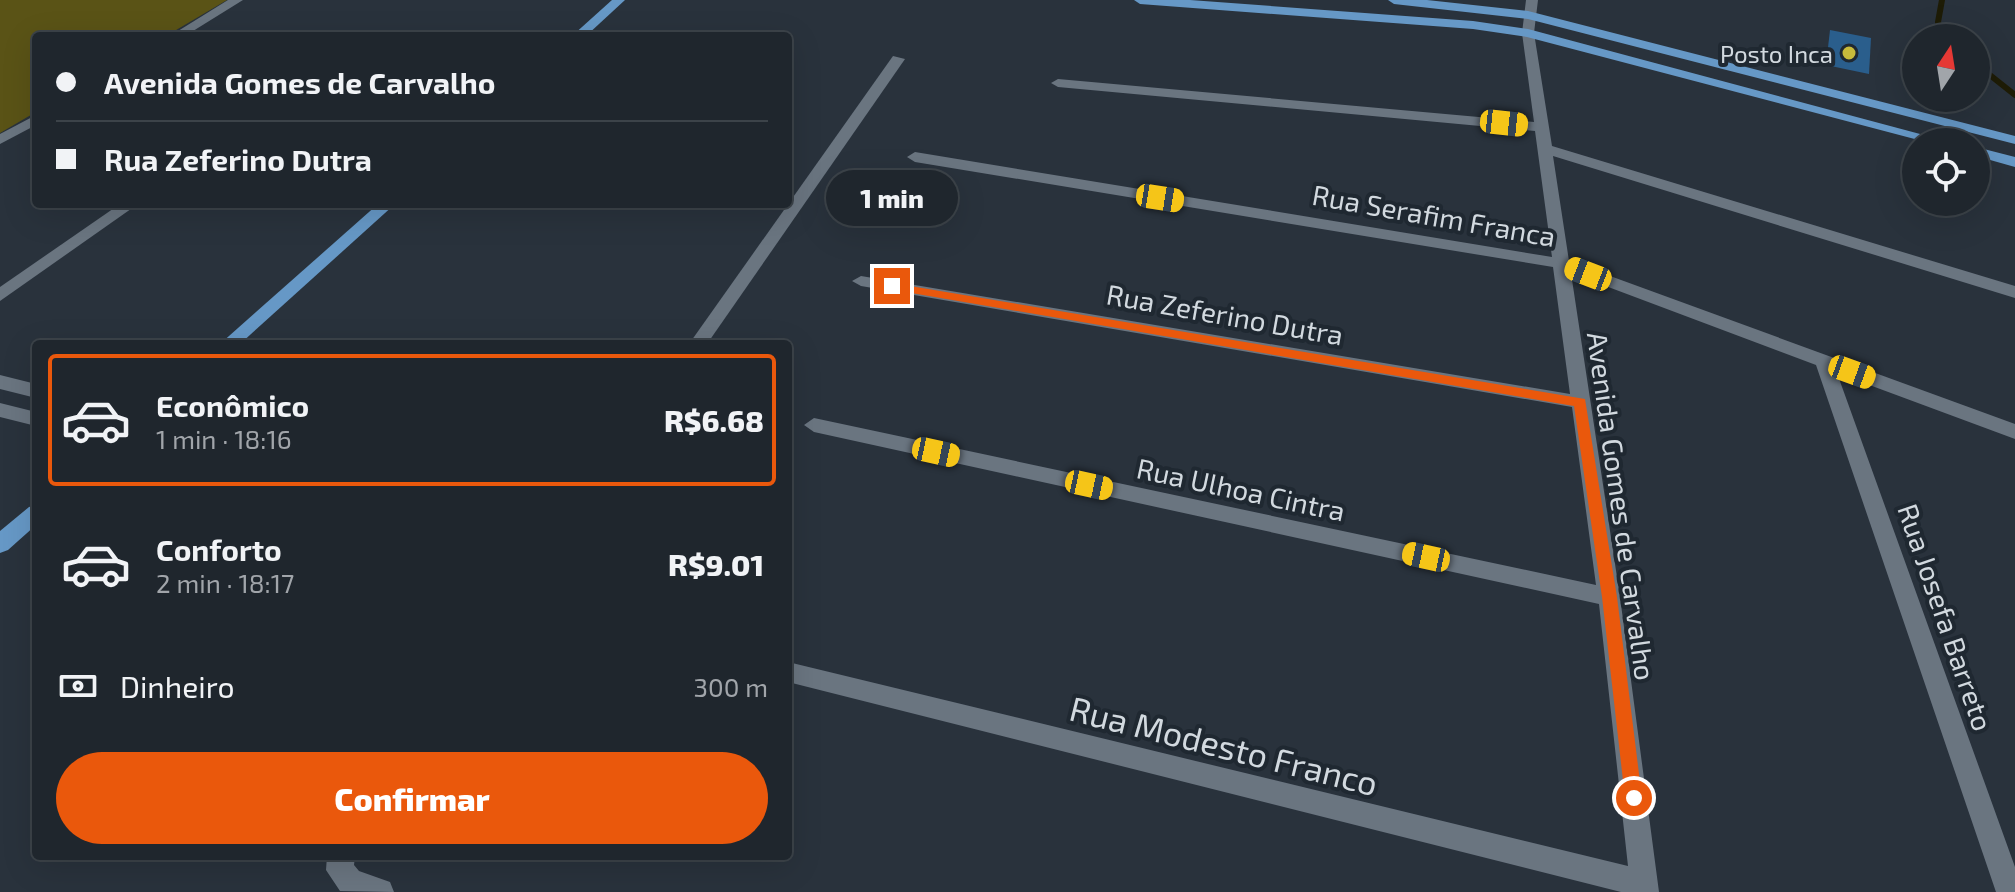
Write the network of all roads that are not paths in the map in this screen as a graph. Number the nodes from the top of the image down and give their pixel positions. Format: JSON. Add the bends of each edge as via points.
{"nodes":[{"id":1,"x":237,"y":0,"type":"edge"},
{"id":2,"x":619,"y":0,"type":"edge"},
{"id":3,"x":1140,"y":0,"type":"edge"},
{"id":4,"x":1394,"y":0,"type":"edge"},
{"id":5,"x":1171,"y":1,"type":"edge"},
{"id":6,"x":1530,"y":12,"type":"edge"},
{"id":7,"x":183,"y":32,"type":"edge"},
{"id":8,"x":583,"y":32,"type":"edge"},
{"id":9,"x":898,"y":59,"type":"dead end"},
{"id":10,"x":1058,"y":83,"type":"dead end"},
{"id":11,"x":32,"y":121,"type":"edge"},
{"id":12,"x":1540,"y":127,"type":"junction"},
{"id":13,"x":1902,"y":129,"type":"edge"},
{"id":14,"x":0,"y":140,"type":"edge"},
{"id":15,"x":2015,"y":140,"type":"edge"},
{"id":16,"x":1544,"y":148,"type":"junction"},
{"id":17,"x":1990,"y":155,"type":"edge"},
{"id":18,"x":915,"y":157,"type":"dead end"},
{"id":19,"x":2015,"y":162,"type":"edge"},
{"id":20,"x":124,"y":208,"type":"edge"},
{"id":21,"x":382,"y":208,"type":"edge"},
{"id":22,"x":1559,"y":263,"type":"junction"},
{"id":23,"x":861,"y":281,"type":"dead end"},
{"id":24,"x":2015,"y":292,"type":"edge"},
{"id":25,"x":0,"y":295,"type":"edge"},
{"id":26,"x":234,"y":340,"type":"edge"},
{"id":27,"x":701,"y":340,"type":"edge"},
{"id":28,"x":1824,"y":362,"type":"junction"},
{"id":29,"x":0,"y":382,"type":"edge"},
{"id":30,"x":32,"y":390,"type":"edge"},
{"id":31,"x":1580,"y":402,"type":"junction"},
{"id":32,"x":0,"y":410,"type":"edge"},
{"id":33,"x":32,"y":418,"type":"edge"},
{"id":34,"x":814,"y":425,"type":"dead end"},
{"id":35,"x":2015,"y":432,"type":"edge"},
{"id":36,"x":32,"y":516,"type":"edge"},
{"id":37,"x":0,"y":544,"type":"edge"},
{"id":38,"x":1609,"y":597,"type":"junction"},
{"id":39,"x":792,"y":673,"type":"edge"},
{"id":40,"x":341,"y":860,"type":"edge"},
{"id":41,"x":1644,"y":888,"type":"edge"},
{"id":42,"x":380,"y":892,"type":"edge"},
{"id":43,"x":2010,"y":892,"type":"edge"}],
"edges":[{"from":1,"to":7,"type":"street"},
{"from":2,"to":8,"type":"main road"},
{"from":3,"to":5,"type":"main road"},
{"from":4,"to":6,"type":"main road"},
{"from":5,"to":6,"type":"main road","via":[[1473,25]]},
{"from":6,"to":12,"type":"street","name":"Avenida Gomes de Carvalho"},
{"from":6,"to":13,"type":"main road"},
{"from":6,"to":15,"type":"main road"},
{"from":9,"to":27,"type":"street"},
{"from":10,"to":12,"type":"street"},
{"from":11,"to":14,"type":"street"},
{"from":12,"to":16,"type":"street","name":"Avenida Gomes de Carvalho"},
{"from":16,"to":22,"type":"street","name":"Avenida Gomes de Carvalho"},
{"from":16,"to":24,"type":"street"},
{"from":17,"to":19,"type":"main road"},
{"from":18,"to":22,"type":"street","name":"Rua Serafim Franca"},
{"from":20,"to":25,"type":"street"},
{"from":21,"to":26,"type":"main road"},
{"from":22,"to":28,"type":"street","name":"Rua Serafim Franca"},
{"from":22,"to":31,"type":"street","name":"Avenida Gomes de Carvalho"},
{"from":23,"to":31,"type":"street","name":"Rua Zeferino Dutra"},
{"from":28,"to":35,"type":"street","name":"Rua Serafim Franca"},
{"from":28,"to":43,"type":"street","name":"Rua Josefa Barreto"},
{"from":29,"to":30,"type":"street"},
{"from":31,"to":38,"type":"street","name":"Avenida Gomes de Carvalho"},
{"from":32,"to":33,"type":"street"},
{"from":34,"to":38,"type":"street","name":"Rua Ulhoa Cintra"},
{"from":36,"to":37,"type":"main road"},
{"from":38,"to":41,"type":"street","name":"Avenida Gomes de Carvalho"},
{"from":39,"to":41,"type":"street","name":"Rua Modesto Franco"},
{"from":40,"to":42,"type":"street","via":[[340,870],[350,881]]}]}
